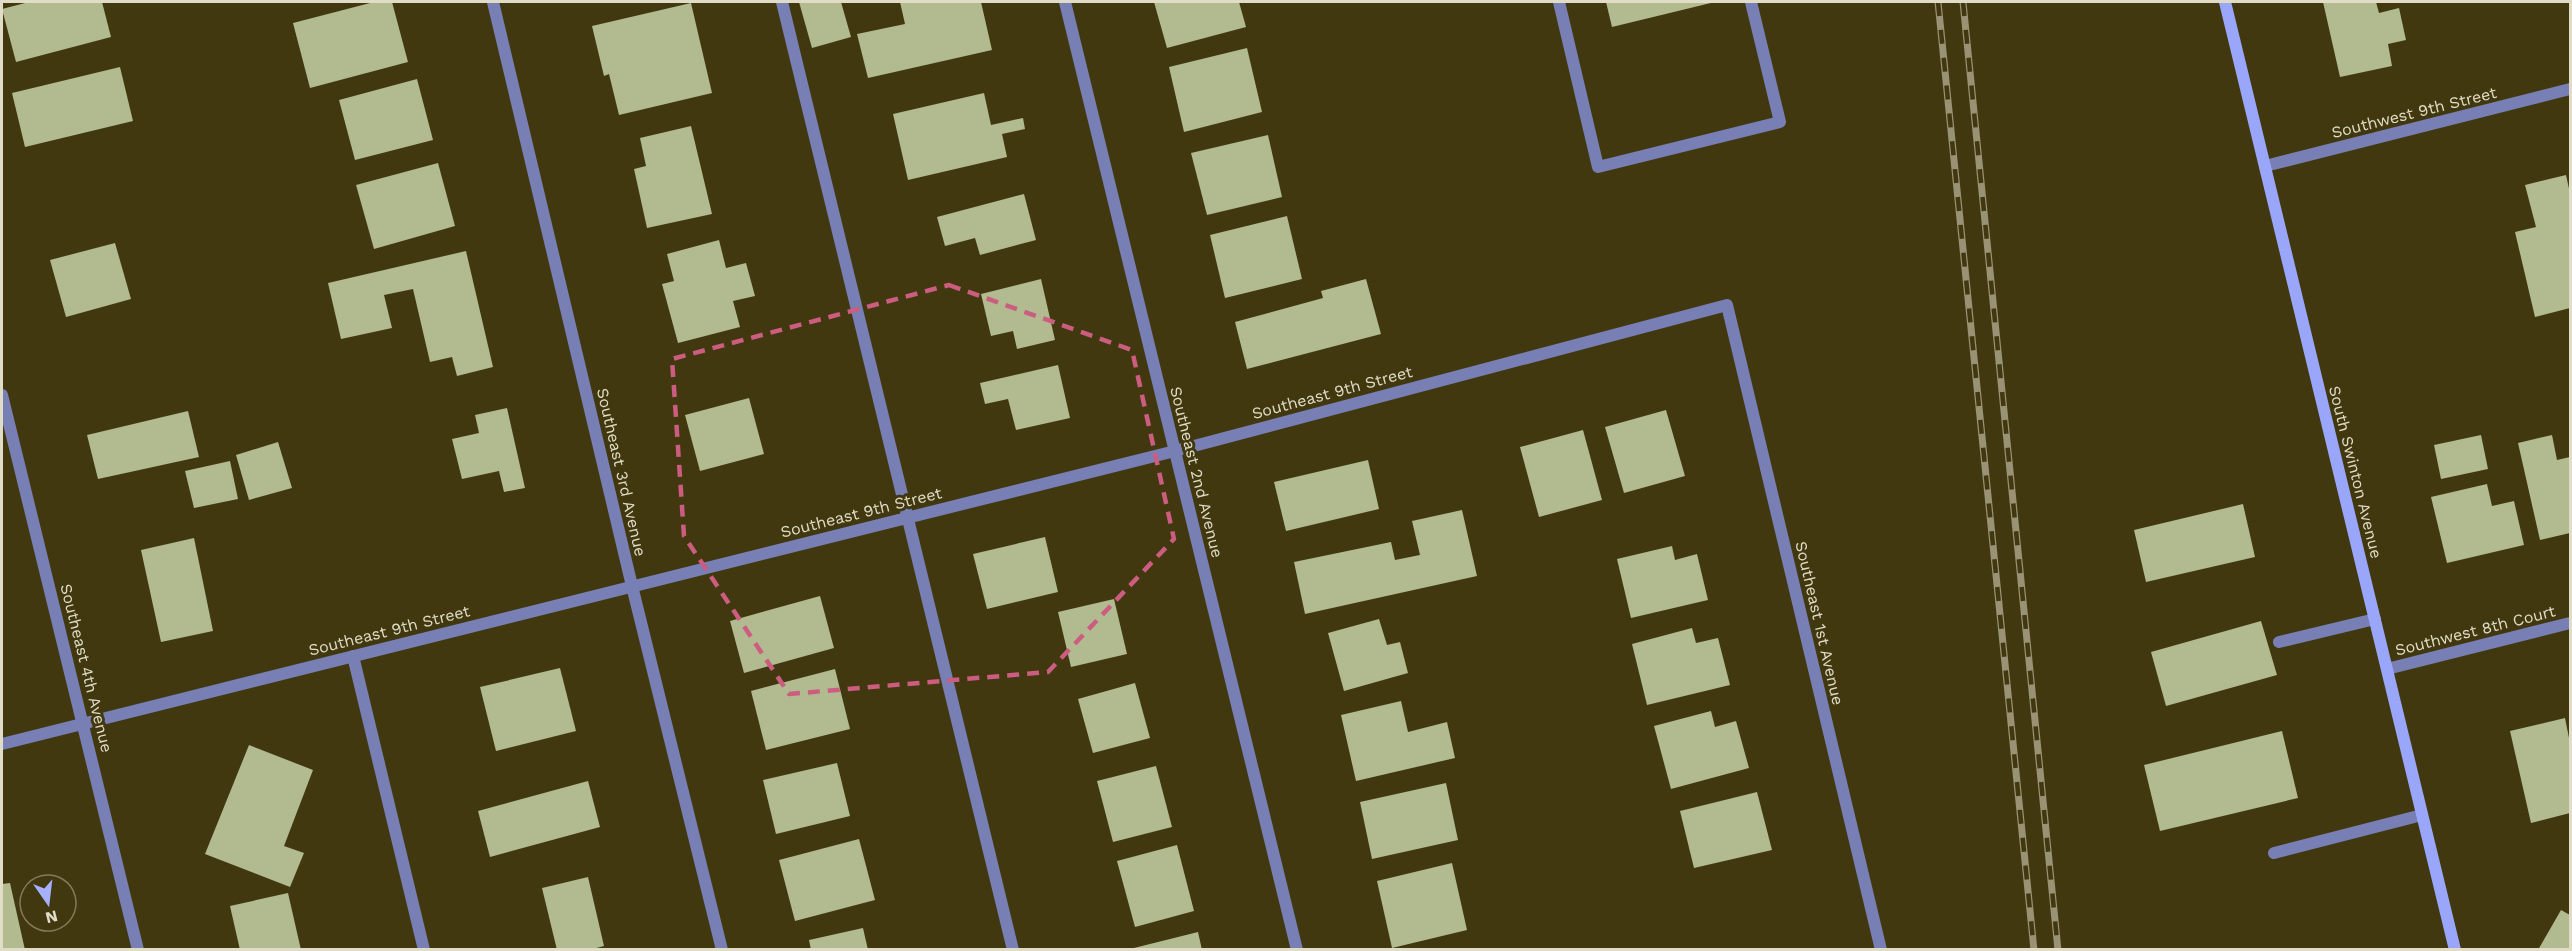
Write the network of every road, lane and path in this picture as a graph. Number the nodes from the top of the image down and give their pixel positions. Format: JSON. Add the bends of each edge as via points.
{"nodes":[{"id":1,"x":493,"y":2,"type":"edge"},
{"id":2,"x":782,"y":2,"type":"edge"},
{"id":3,"x":1065,"y":2,"type":"edge"},
{"id":4,"x":1559,"y":2,"type":"edge"},
{"id":5,"x":1751,"y":2,"type":"edge"},
{"id":6,"x":2225,"y":2,"type":"edge"},
{"id":7,"x":2571,"y":89,"type":"edge"},
{"id":8,"x":2265,"y":166,"type":"junction"},
{"id":9,"x":1726,"y":305,"type":"joint"},
{"id":10,"x":2,"y":395,"type":"edge"},
{"id":11,"x":1174,"y":451,"type":"junction"},
{"id":12,"x":908,"y":517,"type":"junction"},
{"id":13,"x":632,"y":586,"type":"junction"},
{"id":14,"x":2375,"y":619,"type":"junction"},
{"id":15,"x":2571,"y":623,"type":"edge"},
{"id":16,"x":2279,"y":642,"type":"dead end"},
{"id":17,"x":354,"y":656,"type":"junction"},
{"id":18,"x":2387,"y":669,"type":"junction"},
{"id":19,"x":84,"y":724,"type":"junction"},
{"id":20,"x":2,"y":744,"type":"edge"},
{"id":21,"x":2422,"y":815,"type":"junction"},
{"id":22,"x":2274,"y":853,"type":"dead end"},
{"id":23,"x":138,"y":950,"type":"edge"},
{"id":24,"x":424,"y":950,"type":"edge"},
{"id":25,"x":722,"y":950,"type":"edge"},
{"id":26,"x":1013,"y":950,"type":"edge"},
{"id":27,"x":1297,"y":950,"type":"edge"},
{"id":28,"x":1881,"y":950,"type":"edge"},
{"id":29,"x":2455,"y":950,"type":"edge"}],
"edges":[{"from":1,"to":13,"type":"street","name":"Southeast 3rd Avenue"},
{"from":2,"to":12,"type":"street"},
{"from":3,"to":11,"type":"street","name":"Southeast 2nd Avenue"},
{"from":4,"to":5,"type":"street","via":[[1598,167],[1780,122]]},
{"from":6,"to":8,"type":"street","name":"South Swinton Avenue"},
{"from":7,"to":8,"type":"street","name":"Southwest 9th Street"},
{"from":8,"to":14,"type":"street","name":"South Swinton Avenue"},
{"from":9,"to":11,"type":"street","name":"Southeast 9th Street"},
{"from":9,"to":28,"type":"street","name":"Southeast 1st Avenue"},
{"from":10,"to":19,"type":"street","name":"Southeast 4th Avenue"},
{"from":11,"to":12,"type":"street","name":"Southeast 9th Street"},
{"from":11,"to":27,"type":"street","name":"Southeast 2nd Avenue"},
{"from":12,"to":13,"type":"street","name":"Southeast 9th Street"},
{"from":12,"to":26,"type":"street"},
{"from":13,"to":17,"type":"street","name":"Southeast 9th Street"},
{"from":13,"to":25,"type":"street","name":"Southeast 3rd Avenue"},
{"from":14,"to":16,"type":"street"},
{"from":14,"to":18,"type":"street","name":"South Swinton Avenue"},
{"from":15,"to":18,"type":"street","name":"Southwest 8th Court"},
{"from":17,"to":19,"type":"street","name":"Southeast 9th Street"},
{"from":17,"to":24,"type":"street"},
{"from":18,"to":21,"type":"street","name":"South Swinton Avenue"},
{"from":19,"to":20,"type":"street","name":"Southeast 9th Street"},
{"from":19,"to":23,"type":"street","name":"Southeast 4th Avenue"},
{"from":21,"to":22,"type":"street"},
{"from":21,"to":29,"type":"street","name":"South Swinton Avenue"}]}
